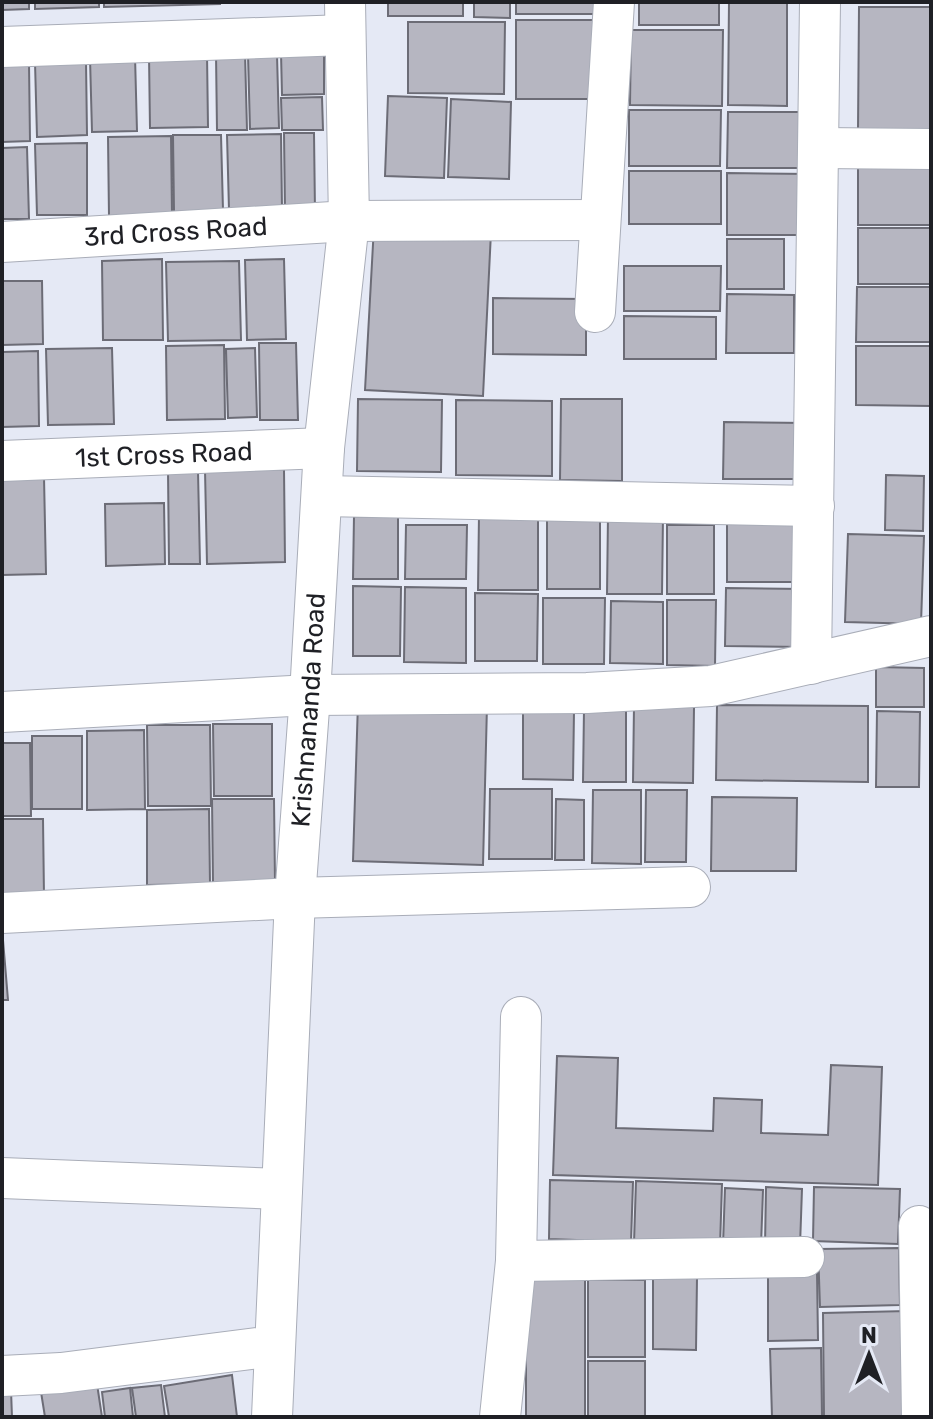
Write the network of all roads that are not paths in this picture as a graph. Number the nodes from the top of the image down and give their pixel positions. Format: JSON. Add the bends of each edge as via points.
{"nodes":[{"id":1,"x":614,"y":2,"type":"edge"},
{"id":2,"x":820,"y":2,"type":"edge"},
{"id":3,"x":345,"y":18,"type":"edge"},
{"id":4,"x":2,"y":47,"type":"edge"},
{"id":5,"x":819,"y":148,"type":"junction"},
{"id":6,"x":931,"y":149,"type":"edge"},
{"id":7,"x":600,"y":220,"type":"junction"},
{"id":8,"x":349,"y":221,"type":"junction"},
{"id":9,"x":2,"y":242,"type":"edge"},
{"id":10,"x":595,"y":312,"type":"dead end"},
{"id":11,"x":324,"y":448,"type":"junction"},
{"id":12,"x":2,"y":461,"type":"edge"},
{"id":13,"x":322,"y":496,"type":"junction"},
{"id":14,"x":814,"y":506,"type":"junction"},
{"id":15,"x":931,"y":636,"type":"edge"},
{"id":16,"x":811,"y":664,"type":"junction"},
{"id":17,"x":310,"y":695,"type":"junction"},
{"id":18,"x":2,"y":712,"type":"edge"},
{"id":19,"x":690,"y":887,"type":"dead end"},
{"id":20,"x":295,"y":898,"type":"junction"},
{"id":21,"x":2,"y":913,"type":"edge"},
{"id":22,"x":521,"y":1017,"type":"dead end"},
{"id":23,"x":2,"y":1178,"type":"edge"},
{"id":24,"x":282,"y":1189,"type":"junction"},
{"id":25,"x":919,"y":1226,"type":"dead end"},
{"id":26,"x":804,"y":1257,"type":"dead end"},
{"id":27,"x":516,"y":1261,"type":"junction"},
{"id":28,"x":274,"y":1346,"type":"junction"},
{"id":29,"x":2,"y":1376,"type":"edge"},
{"id":30,"x":272,"y":1417,"type":"edge"},
{"id":31,"x":500,"y":1417,"type":"edge"},
{"id":32,"x":922,"y":1417,"type":"edge"}],
"edges":[{"from":1,"to":7,"type":"street"},
{"from":2,"to":5,"type":"street"},
{"from":3,"to":4,"type":"street"},
{"from":3,"to":8,"type":"street","name":"Krishnananda Road"},
{"from":5,"to":6,"type":"street"},
{"from":5,"to":14,"type":"street"},
{"from":7,"to":8,"type":"street","name":"3rd Cross Road"},
{"from":7,"to":10,"type":"street"},
{"from":8,"to":9,"type":"street","name":"3rd Cross Road"},
{"from":8,"to":11,"type":"street","name":"Krishnananda Road"},
{"from":11,"to":12,"type":"street","name":"1st Cross Road"},
{"from":11,"to":13,"type":"street","name":"Krishnananda Road"},
{"from":13,"to":14,"type":"street"},
{"from":13,"to":17,"type":"street","name":"Krishnananda Road"},
{"from":14,"to":16,"type":"street"},
{"from":15,"to":16,"type":"street"},
{"from":16,"to":17,"type":"street","via":[[696,687]]},
{"from":17,"to":18,"type":"street"},
{"from":17,"to":20,"type":"street","name":"Krishnananda Road"},
{"from":19,"to":20,"type":"street"},
{"from":20,"to":21,"type":"street"},
{"from":20,"to":24,"type":"street","name":"Krishnananda Road"},
{"from":22,"to":27,"type":"street"},
{"from":23,"to":24,"type":"street"},
{"from":24,"to":28,"type":"street","name":"Krishnananda Road"},
{"from":25,"to":32,"type":"street"},
{"from":26,"to":27,"type":"street"},
{"from":27,"to":31,"type":"street"},
{"from":28,"to":29,"type":"street"},
{"from":28,"to":30,"type":"street","name":"Krishnananda Road"}]}
